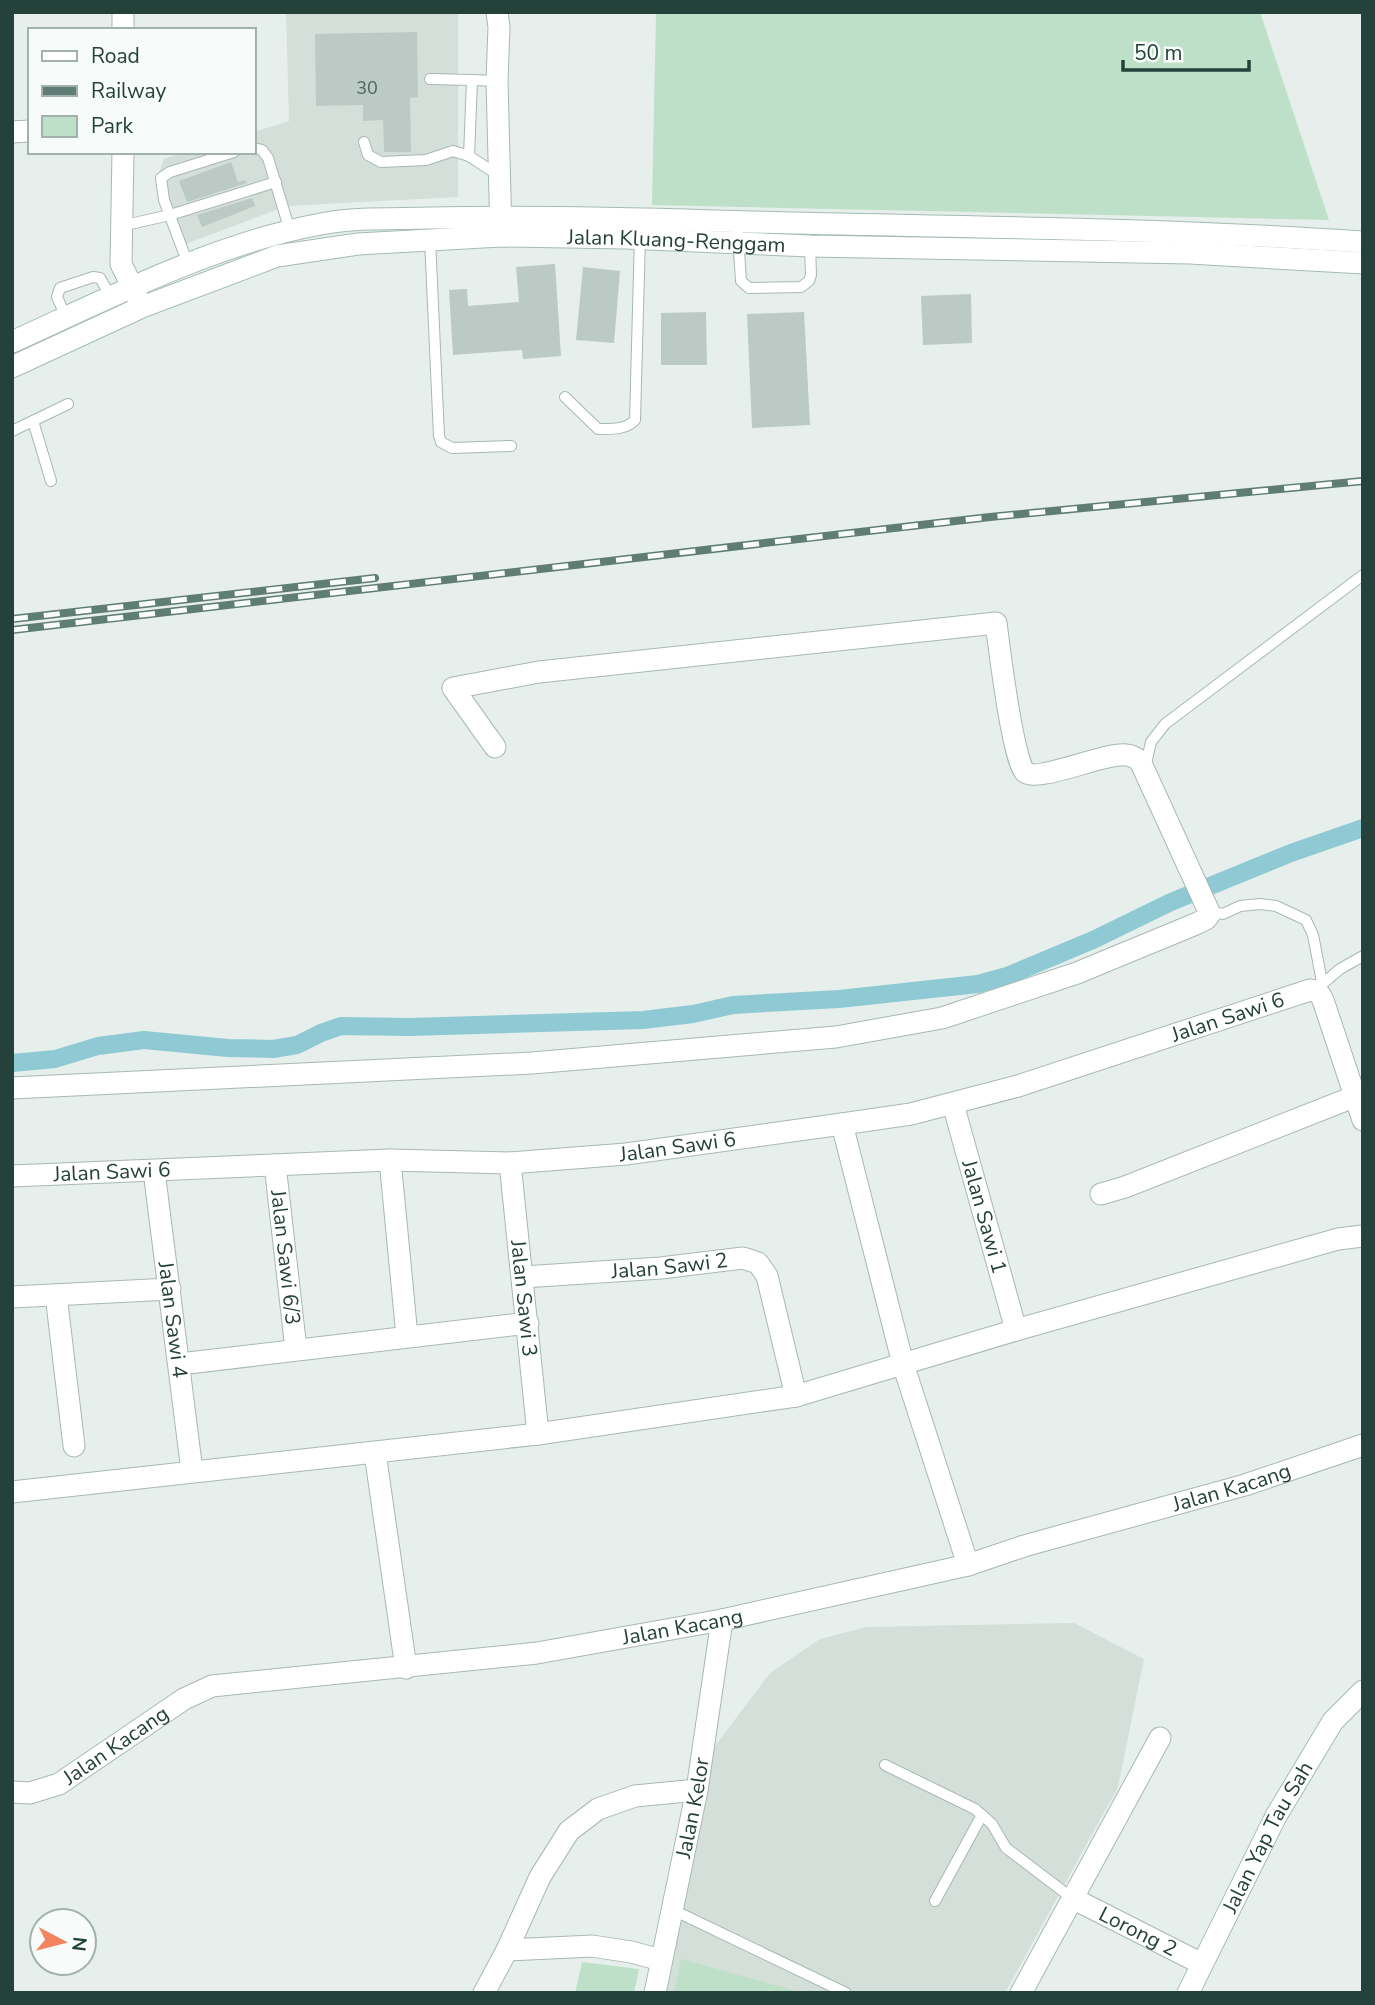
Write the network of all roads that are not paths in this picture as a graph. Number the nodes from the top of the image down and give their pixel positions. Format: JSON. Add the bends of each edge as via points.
{"nodes":[{"id":1,"x":497,"y":12,"type":"edge"},
{"id":2,"x":430,"y":79,"type":"dead end"},
{"id":3,"x":472,"y":80,"type":"junction"},
{"id":4,"x":498,"y":81,"type":"junction"},
{"id":5,"x":364,"y":142,"type":"dead end"},
{"id":6,"x":256,"y":148,"type":"edge"},
{"id":7,"x":123,"y":154,"type":"edge"},
{"id":8,"x":228,"y":154,"type":"edge"},
{"id":9,"x":469,"y":156,"type":"junction"},
{"id":10,"x":498,"y":174,"type":"junction"},
{"id":11,"x":276,"y":182,"type":"junction"},
{"id":12,"x":170,"y":215,"type":"junction"},
{"id":13,"x":737,"y":221,"type":"junction"},
{"id":14,"x":121,"y":226,"type":"junction"},
{"id":15,"x":500,"y":227,"type":"junction"},
{"id":16,"x":640,"y":229,"type":"junction"},
{"id":17,"x":290,"y":231,"type":"junction"},
{"id":18,"x":430,"y":239,"type":"junction"},
{"id":19,"x":1363,"y":242,"type":"edge"},
{"id":20,"x":738,"y":243,"type":"junction"},
{"id":21,"x":810,"y":246,"type":"junction"},
{"id":22,"x":1363,"y":263,"type":"edge"},
{"id":23,"x":188,"y":264,"type":"junction"},
{"id":24,"x":134,"y":287,"type":"junction"},
{"id":25,"x":111,"y":297,"type":"junction"},
{"id":26,"x":142,"y":307,"type":"junction"},
{"id":27,"x":66,"y":317,"type":"junction"},
{"id":28,"x":12,"y":342,"type":"edge"},
{"id":29,"x":12,"y":367,"type":"edge"},
{"id":30,"x":565,"y":397,"type":"dead end"},
{"id":31,"x":68,"y":404,"type":"dead end"},
{"id":32,"x":33,"y":421,"type":"junction"},
{"id":33,"x":12,"y":431,"type":"edge"},
{"id":34,"x":511,"y":446,"type":"dead end"},
{"id":35,"x":51,"y":481,"type":"dead end"},
{"id":36,"x":1363,"y":575,"type":"edge"},
{"id":37,"x":495,"y":747,"type":"dead end"},
{"id":38,"x":1145,"y":768,"type":"junction"},
{"id":39,"x":1203,"y":899,"type":"junction"},
{"id":40,"x":1363,"y":956,"type":"edge"},
{"id":41,"x":1320,"y":989,"type":"junction"},
{"id":42,"x":12,"y":1088,"type":"edge"},
{"id":43,"x":1356,"y":1096,"type":"junction"},
{"id":44,"x":953,"y":1104,"type":"junction"},
{"id":45,"x":1363,"y":1120,"type":"edge"},
{"id":46,"x":842,"y":1124,"type":"junction"},
{"id":47,"x":390,"y":1160,"type":"junction"},
{"id":48,"x":510,"y":1163,"type":"junction"},
{"id":49,"x":275,"y":1166,"type":"junction"},
{"id":50,"x":155,"y":1171,"type":"junction"},
{"id":51,"x":12,"y":1176,"type":"edge"},
{"id":52,"x":1101,"y":1194,"type":"dead end"},
{"id":53,"x":1363,"y":1237,"type":"edge"},
{"id":54,"x":523,"y":1277,"type":"junction"},
{"id":55,"x":170,"y":1289,"type":"junction"},
{"id":56,"x":57,"y":1295,"type":"junction"},
{"id":57,"x":12,"y":1297,"type":"edge"},
{"id":58,"x":528,"y":1323,"type":"junction"},
{"id":59,"x":1017,"y":1330,"type":"junction"},
{"id":60,"x":407,"y":1336,"type":"junction"},
{"id":61,"x":296,"y":1349,"type":"junction"},
{"id":62,"x":180,"y":1364,"type":"junction"},
{"id":63,"x":903,"y":1364,"type":"junction"},
{"id":64,"x":796,"y":1396,"type":"junction"},
{"id":65,"x":538,"y":1434,"type":"junction"},
{"id":66,"x":1363,"y":1445,"type":"edge"},
{"id":67,"x":74,"y":1446,"type":"dead end"},
{"id":68,"x":376,"y":1453,"type":"junction"},
{"id":69,"x":192,"y":1471,"type":"junction"},
{"id":70,"x":12,"y":1492,"type":"edge"},
{"id":71,"x":968,"y":1565,"type":"junction"},
{"id":72,"x":722,"y":1620,"type":"junction"},
{"id":73,"x":406,"y":1668,"type":"junction"},
{"id":74,"x":1363,"y":1691,"type":"edge"},
{"id":75,"x":1160,"y":1738,"type":"dead end"},
{"id":76,"x":886,"y":1765,"type":"dead end"},
{"id":77,"x":697,"y":1790,"type":"junction"},
{"id":78,"x":12,"y":1792,"type":"edge"},
{"id":79,"x":982,"y":1815,"type":"junction"},
{"id":80,"x":1072,"y":1898,"type":"junction"},
{"id":81,"x":935,"y":1901,"type":"dead end"},
{"id":82,"x":673,"y":1910,"type":"junction"},
{"id":83,"x":506,"y":1950,"type":"junction"},
{"id":84,"x":661,"y":1960,"type":"junction"},
{"id":85,"x":1202,"y":1964,"type":"junction"},
{"id":86,"x":484,"y":1993,"type":"edge"},
{"id":87,"x":655,"y":1993,"type":"edge"},
{"id":88,"x":846,"y":1993,"type":"edge"},
{"id":89,"x":1021,"y":1993,"type":"edge"},
{"id":90,"x":1188,"y":1993,"type":"edge"}],
"edges":[{"from":1,"to":4,"type":"street"},
{"from":2,"to":3,"type":"lane"},
{"from":3,"to":4,"type":"lane"},
{"from":3,"to":9,"type":"lane"},
{"from":4,"to":10,"type":"street"},
{"from":5,"to":9,"type":"lane","via":[[368,155],[381,162],[426,160],[453,150]]},
{"from":6,"to":11,"type":"lane","via":[[268,159]]},
{"from":7,"to":14,"type":"street"},
{"from":8,"to":12,"type":"lane","via":[[161,178]]},
{"from":9,"to":10,"type":"lane"},
{"from":10,"to":15,"type":"street"},
{"from":11,"to":12,"type":"lane"},
{"from":11,"to":17,"type":"lane"},
{"from":12,"to":14,"type":"lane"},
{"from":12,"to":23,"type":"lane"},
{"from":13,"to":16,"type":"street","name":"Jalan Kluang-Renggam"},
{"from":13,"to":19,"type":"street","name":"Jalan Kluang-Renggam","via":[[1111,230]]},
{"from":13,"to":20,"type":"lane"},
{"from":14,"to":24,"type":"street","via":[[121,264]]},
{"from":15,"to":16,"type":"street","name":"Jalan Kluang-Renggam"},
{"from":15,"to":17,"type":"street","name":"Jalan Kluang-Renggam","via":[[336,221]]},
{"from":15,"to":18,"type":"street","name":"Jalan Kluang-Renggam"},
{"from":16,"to":20,"type":"street","name":"Jalan Kluang-Renggam"},
{"from":16,"to":30,"type":"lane","via":[[635,420],[617,429],[598,429]]},
{"from":17,"to":23,"type":"street","name":"Jalan Kluang-Renggam"},
{"from":18,"to":26,"type":"street","name":"Jalan Kluang-Renggam","via":[[277,256]]},
{"from":18,"to":34,"type":"lane","via":[[441,442],[452,449]]},
{"from":20,"to":21,"type":"street","name":"Jalan Kluang-Renggam"},
{"from":20,"to":21,"type":"lane","via":[[741,281],[749,288],[801,287],[811,275]]},
{"from":21,"to":22,"type":"street","name":"Jalan Kluang-Renggam","via":[[1190,253]]},
{"from":23,"to":24,"type":"street","name":"Jalan Kluang-Renggam"},
{"from":24,"to":25,"type":"street","name":"Jalan Kluang-Renggam"},
{"from":24,"to":26,"type":"street"},
{"from":25,"to":27,"type":"street","name":"Jalan Kluang-Renggam"},
{"from":25,"to":27,"type":"lane","via":[[100,278],[60,288],[57,297]]},
{"from":26,"to":29,"type":"street","name":"Jalan Kluang-Renggam"},
{"from":27,"to":28,"type":"street","name":"Jalan Kluang-Renggam"},
{"from":31,"to":32,"type":"lane"},
{"from":32,"to":33,"type":"lane"},
{"from":32,"to":35,"type":"lane"},
{"from":36,"to":38,"type":"lane","via":[[1165,724],[1151,742]]},
{"from":37,"to":38,"type":"street","via":[[453,688],[539,672],[996,623],[1024,771],[1046,774],[1123,754]]},
{"from":38,"to":39,"type":"street"},
{"from":39,"to":41,"type":"lane","via":[[1223,914],[1260,904],[1306,920],[1313,935]]},
{"from":39,"to":42,"type":"street","via":[[1206,919],[1077,973],[942,1018],[836,1037],[532,1063]]},
{"from":40,"to":41,"type":"lane","via":[[1340,969]]},
{"from":41,"to":43,"type":"street"},
{"from":41,"to":44,"type":"street","name":"Jalan Sawi 6"},
{"from":43,"to":45,"type":"street"},
{"from":43,"to":52,"type":"street"},
{"from":44,"to":46,"type":"street","name":"Jalan Sawi 6"},
{"from":44,"to":59,"type":"street","name":"Jalan Sawi 1"},
{"from":46,"to":48,"type":"street","name":"Jalan Sawi 6","via":[[626,1154]]},
{"from":46,"to":63,"type":"street"},
{"from":47,"to":48,"type":"street","name":"Jalan Sawi 6"},
{"from":47,"to":49,"type":"street","name":"Jalan Sawi 6"},
{"from":47,"to":60,"type":"street"},
{"from":48,"to":54,"type":"street","name":"Jalan Sawi 3"},
{"from":49,"to":50,"type":"street","name":"Jalan Sawi 6"},
{"from":49,"to":61,"type":"street","name":"Jalan Sawi 6/3"},
{"from":50,"to":51,"type":"street","name":"Jalan Sawi 6"},
{"from":50,"to":55,"type":"street","name":"Jalan Sawi 4"},
{"from":53,"to":59,"type":"street","via":[[1338,1239]]},
{"from":54,"to":58,"type":"street","name":"Jalan Sawi 3"},
{"from":54,"to":64,"type":"street","name":"Jalan Sawi 2","via":[[743,1258],[758,1263],[767,1276]]},
{"from":55,"to":56,"type":"street"},
{"from":55,"to":62,"type":"street","name":"Jalan Sawi 4"},
{"from":56,"to":57,"type":"street"},
{"from":56,"to":67,"type":"street"},
{"from":58,"to":60,"type":"street"},
{"from":58,"to":65,"type":"street","name":"Jalan Sawi 3"},
{"from":59,"to":63,"type":"street"},
{"from":60,"to":61,"type":"street"},
{"from":61,"to":62,"type":"street"},
{"from":62,"to":69,"type":"street","name":"Jalan Sawi 4"},
{"from":63,"to":64,"type":"street"},
{"from":63,"to":71,"type":"street"},
{"from":64,"to":65,"type":"street"},
{"from":65,"to":68,"type":"street"},
{"from":66,"to":71,"type":"street","name":"Jalan Kacang","via":[[1245,1486]]},
{"from":68,"to":69,"type":"street"},
{"from":68,"to":73,"type":"street"},
{"from":69,"to":70,"type":"street"},
{"from":71,"to":72,"type":"street","name":"Jalan Kacang"},
{"from":72,"to":73,"type":"street","name":"Jalan Kacang","via":[[537,1653]]},
{"from":72,"to":77,"type":"street","name":"Jalan Kelor"},
{"from":73,"to":78,"type":"street","name":"Jalan Kacang","via":[[212,1686],[196,1692],[59,1784],[30,1793]]},
{"from":74,"to":85,"type":"street","name":"Jalan Yap Tau Sah","via":[[1333,1721],[1276,1816]]},
{"from":75,"to":80,"type":"street"},
{"from":76,"to":79,"type":"lane"},
{"from":77,"to":82,"type":"street","name":"Jalan Kelor"},
{"from":77,"to":83,"type":"street","via":[[635,1796],[598,1810],[569,1831],[540,1877]]},
{"from":79,"to":80,"type":"lane","via":[[1006,1848]]},
{"from":79,"to":81,"type":"lane"},
{"from":80,"to":85,"type":"street","name":"Lorong 2"},
{"from":80,"to":89,"type":"street"},
{"from":82,"to":84,"type":"street","name":"Jalan Kelor"},
{"from":82,"to":88,"type":"lane"},
{"from":83,"to":84,"type":"street","via":[[592,1946]]},
{"from":83,"to":86,"type":"street"},
{"from":84,"to":87,"type":"street","name":"Jalan Kelor"},
{"from":85,"to":90,"type":"street","name":"Jalan Yap Tau Sah"}]}
